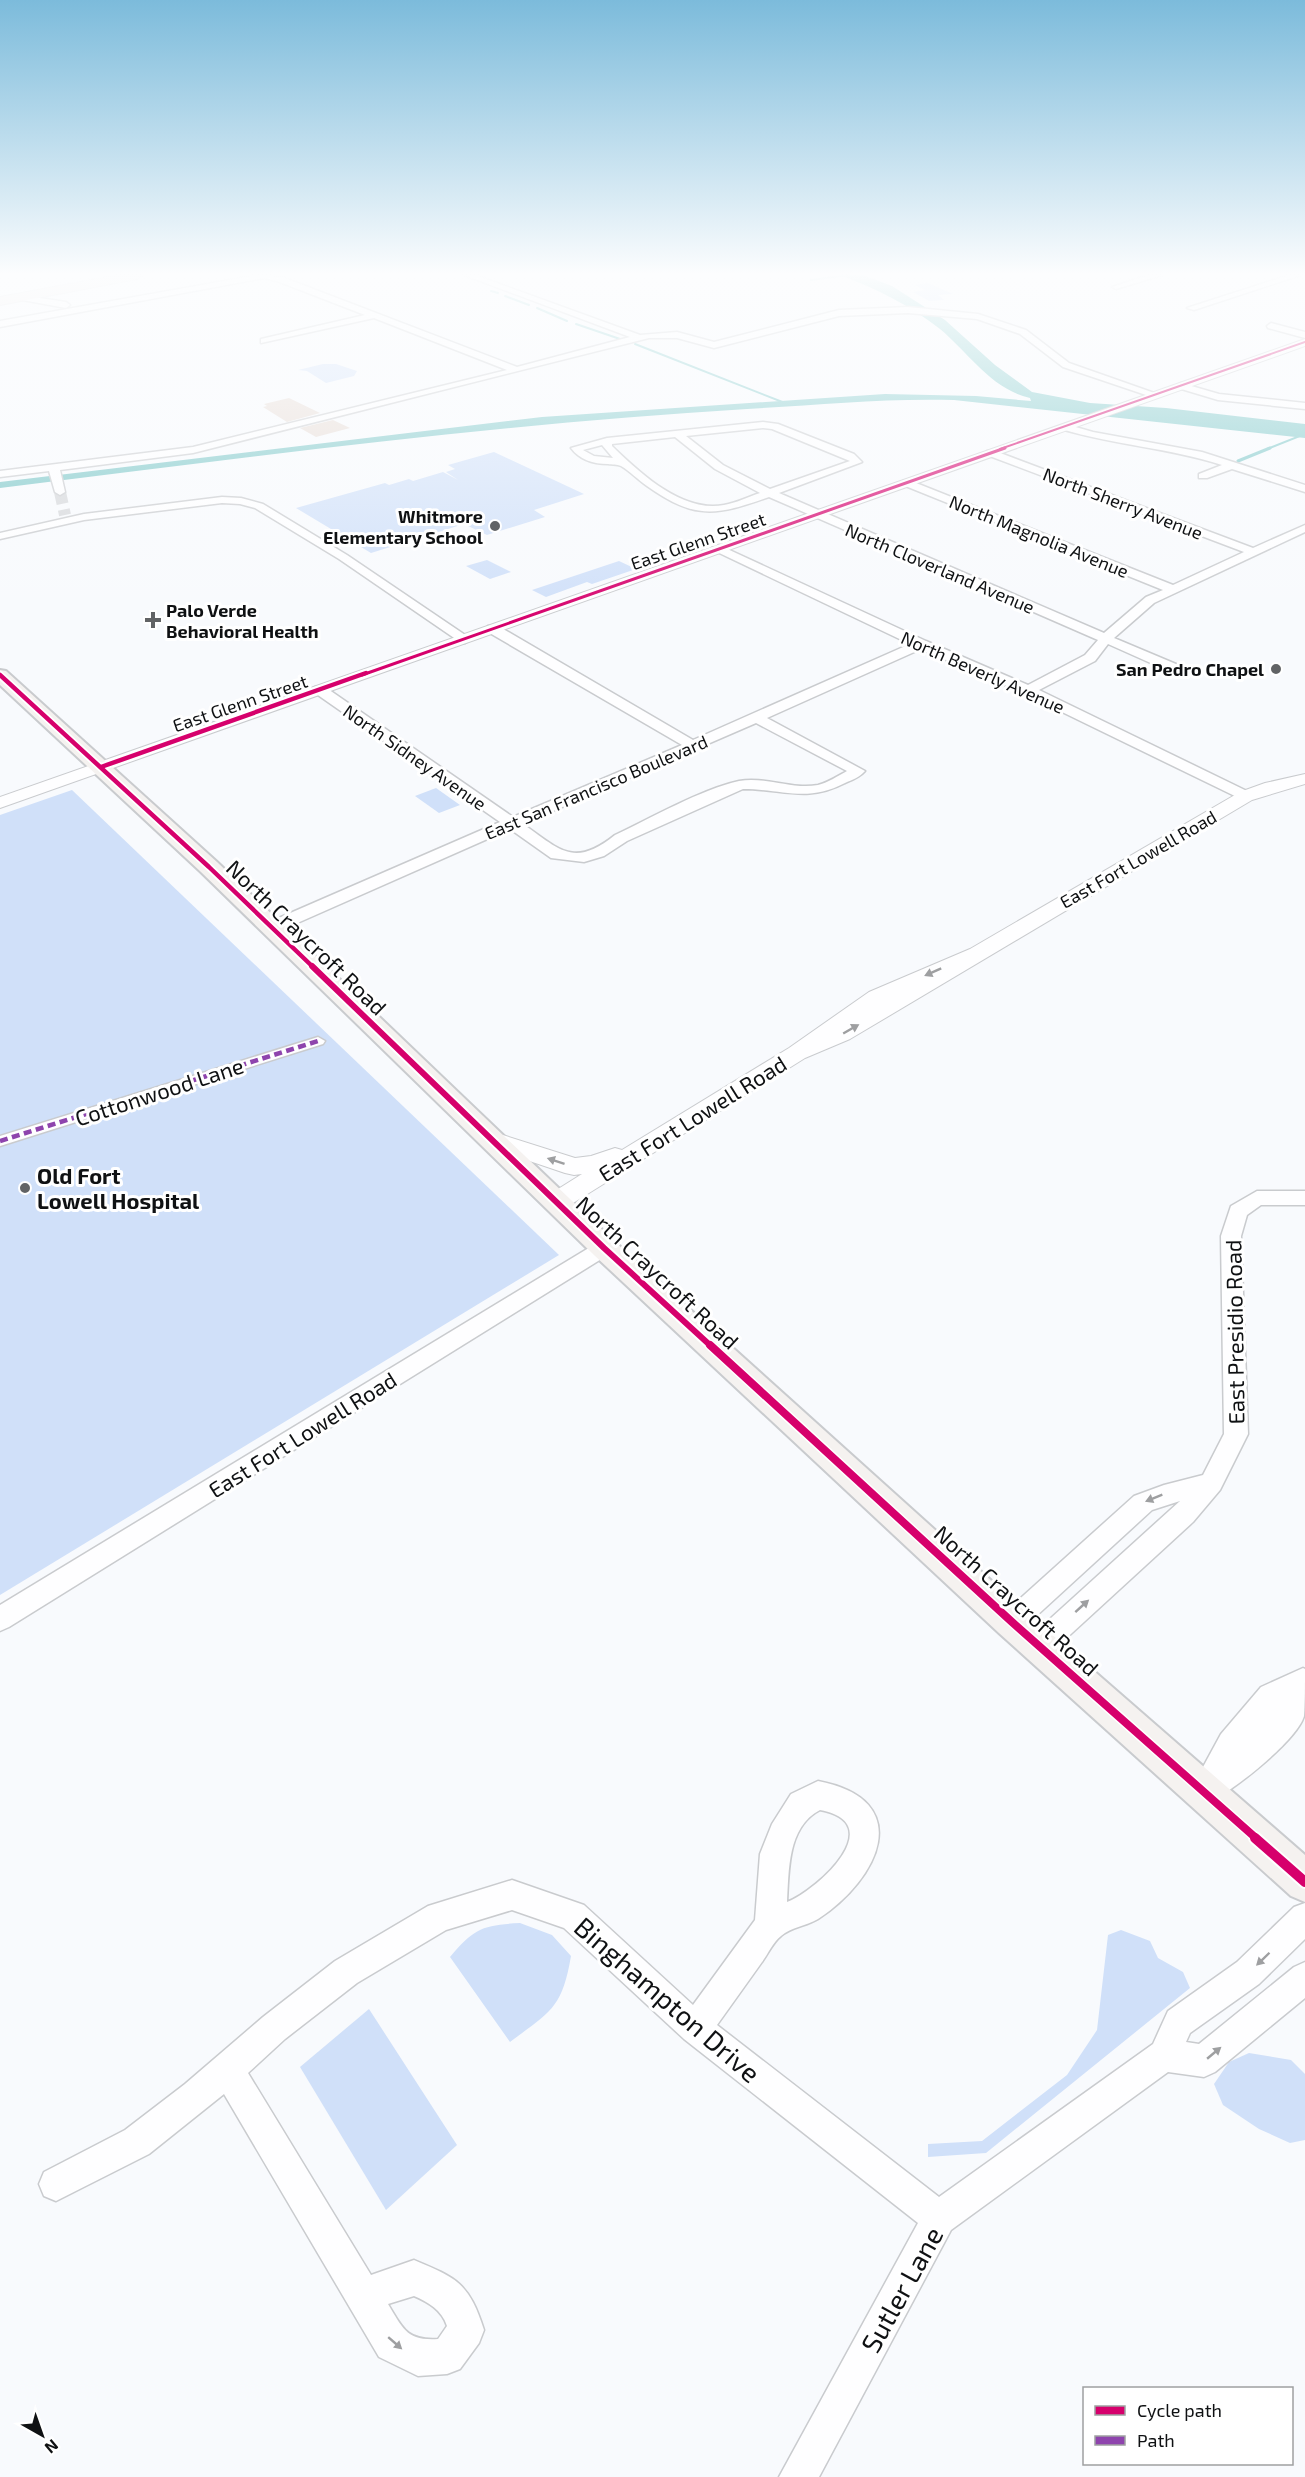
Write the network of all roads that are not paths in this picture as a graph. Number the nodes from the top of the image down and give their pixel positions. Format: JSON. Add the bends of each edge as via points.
{"nodes":[{"id":1,"x":433,"y":391,"type":"edge"},
{"id":2,"x":1142,"y":391,"type":"edge"},
{"id":3,"x":1168,"y":391,"type":"edge"},
{"id":4,"x":1198,"y":391,"type":"edge"},
{"id":5,"x":1155,"y":395,"type":"junction"},
{"id":6,"x":1305,"y":406,"type":"edge"},
{"id":7,"x":1065,"y":427,"type":"junction"},
{"id":8,"x":679,"y":435,"type":"junction"},
{"id":9,"x":607,"y":441,"type":"junction"},
{"id":10,"x":991,"y":453,"type":"junction"},
{"id":11,"x":622,"y":461,"type":"junction"},
{"id":12,"x":1232,"y":465,"type":"junction"},
{"id":13,"x":55,"y":470,"type":"junction"},
{"id":14,"x":0,"y":474,"type":"edge"},
{"id":15,"x":1203,"y":476,"type":"dead end"},
{"id":16,"x":907,"y":483,"type":"junction"},
{"id":17,"x":60,"y":489,"type":"tunnel mouth"},
{"id":18,"x":1305,"y":489,"type":"edge"},
{"id":19,"x":769,"y":494,"type":"junction"},
{"id":20,"x":816,"y":515,"type":"junction"},
{"id":21,"x":1305,"y":528,"type":"edge"},
{"id":22,"x":0,"y":536,"type":"edge"},
{"id":23,"x":719,"y":549,"type":"junction"},
{"id":24,"x":1254,"y":552,"type":"junction"},
{"id":25,"x":1172,"y":589,"type":"junction"},
{"id":26,"x":493,"y":629,"type":"junction"},
{"id":27,"x":465,"y":639,"type":"junction"},
{"id":28,"x":1105,"y":639,"type":"junction"},
{"id":29,"x":921,"y":644,"type":"junction"},
{"id":30,"x":1178,"y":670,"type":"dead end"},
{"id":31,"x":1,"y":677,"type":"edge"},
{"id":32,"x":320,"y":690,"type":"junction"},
{"id":33,"x":1028,"y":690,"type":"junction"},
{"id":34,"x":757,"y":718,"type":"junction"},
{"id":35,"x":694,"y":746,"type":"junction"},
{"id":36,"x":101,"y":767,"type":"junction"},
{"id":37,"x":1305,"y":779,"type":"edge"},
{"id":38,"x":1246,"y":796,"type":"junction"},
{"id":39,"x":0,"y":803,"type":"edge"},
{"id":40,"x":509,"y":823,"type":"junction"},
{"id":41,"x":271,"y":928,"type":"junction"},
{"id":42,"x":318,"y":1041,"type":"dead end"},
{"id":43,"x":490,"y":1139,"type":"junction"},
{"id":44,"x":0,"y":1141,"type":"edge"},
{"id":45,"x":652,"y":1143,"type":"junction"},
{"id":46,"x":1305,"y":1198,"type":"edge"},
{"id":47,"x":556,"y":1202,"type":"junction"},
{"id":48,"x":604,"y":1248,"type":"junction"},
{"id":49,"x":1211,"y":1483,"type":"junction"},
{"id":50,"x":0,"y":1619,"type":"edge"},
{"id":51,"x":1012,"y":1622,"type":"junction"},
{"id":52,"x":1039,"y":1646,"type":"junction"},
{"id":53,"x":1304,"y":1678,"type":"edge"},
{"id":54,"x":1204,"y":1791,"type":"junction"},
{"id":55,"x":1305,"y":1882,"type":"edge"},
{"id":56,"x":1305,"y":1918,"type":"edge"},
{"id":57,"x":770,"y":1925,"type":"dead end"},
{"id":58,"x":1305,"y":1978,"type":"edge"},
{"id":59,"x":695,"y":2028,"type":"junction"},
{"id":60,"x":1164,"y":2055,"type":"junction"},
{"id":61,"x":227,"y":2069,"type":"junction"},
{"id":62,"x":56,"y":2184,"type":"dead end"},
{"id":63,"x":939,"y":2218,"type":"junction"},
{"id":64,"x":362,"y":2296,"type":"dead end"},
{"id":65,"x":798,"y":2477,"type":"edge"}],
"edges":[{"from":1,"to":13,"type":"street","via":[[193,450]]},
{"from":2,"to":5,"type":"street"},
{"from":3,"to":5,"type":"street","name":"East Glenn Street"},
{"from":4,"to":6,"type":"street"},
{"from":5,"to":7,"type":"street","name":"East Glenn Street"},
{"from":7,"to":10,"type":"street","name":"East Glenn Street"},
{"from":7,"to":12,"type":"street","via":[[1198,454]]},
{"from":8,"to":9,"type":"street"},
{"from":8,"to":19,"type":"street","name":"North Cloverland Avenue","via":[[719,468]]},
{"from":8,"to":19,"type":"street","via":[[774,426],[857,462]]},
{"from":9,"to":11,"type":"street","via":[[607,447]]},
{"from":9,"to":11,"type":"street","via":[[576,448],[594,460]]},
{"from":10,"to":16,"type":"street","name":"East Glenn Street"},
{"from":10,"to":24,"type":"street","name":"North Sherry Avenue"},
{"from":11,"to":19,"type":"street","via":[[680,501],[697,508],[727,508]]},
{"from":12,"to":15,"type":"street"},
{"from":12,"to":18,"type":"street"},
{"from":13,"to":14,"type":"street"},
{"from":13,"to":17,"type":"street"},
{"from":16,"to":20,"type":"street","name":"East Glenn Street"},
{"from":16,"to":25,"type":"street","name":"North Magnolia Avenue"},
{"from":19,"to":20,"type":"street","name":"North Cloverland Avenue"},
{"from":20,"to":23,"type":"street","name":"East Glenn Street"},
{"from":20,"to":28,"type":"street","name":"North Cloverland Avenue"},
{"from":21,"to":24,"type":"street"},
{"from":22,"to":27,"type":"street","via":[[65,517],[222,500],[251,504],[343,557]]},
{"from":23,"to":26,"type":"street","name":"East Glenn Street"},
{"from":23,"to":29,"type":"street","name":"North Beverly Avenue"},
{"from":24,"to":25,"type":"street"},
{"from":25,"to":28,"type":"street","via":[[1150,600]]},
{"from":26,"to":27,"type":"street","name":"East Glenn Street"},
{"from":26,"to":35,"type":"street"},
{"from":27,"to":32,"type":"street","name":"East Glenn Street"},
{"from":28,"to":30,"type":"street","name":"North Cloverland Avenue"},
{"from":28,"to":33,"type":"street","via":[[1090,658]]},
{"from":29,"to":33,"type":"street","name":"North Beverly Avenue"},
{"from":29,"to":34,"type":"street","name":"East San Francisco Boulevard"},
{"from":31,"to":36,"type":"main road","name":"North Craycroft Road"},
{"from":32,"to":36,"type":"street","name":"East Glenn Street"},
{"from":32,"to":40,"type":"street","name":"North Sidney Avenue"},
{"from":33,"to":38,"type":"street","name":"North Beverly Avenue"},
{"from":34,"to":35,"type":"street","name":"East San Francisco Boulevard"},
{"from":34,"to":40,"type":"street","name":"North Sidney Avenue","via":[[858,771],[823,789],[803,791],[753,785],[732,788],[621,838],[594,857],[573,859],[557,855]]},
{"from":35,"to":40,"type":"street","name":"East San Francisco Boulevard"},
{"from":36,"to":39,"type":"street","name":"East Glenn Street"},
{"from":36,"to":41,"type":"main road","name":"North Craycroft Road"},
{"from":37,"to":38,"type":"street","name":"East Fort Lowell Road"},
{"from":38,"to":45,"type":"street","name":"East Fort Lowell Road","via":[[842,1034],[797,1053]]},
{"from":40,"to":41,"type":"street","name":"East San Francisco Boulevard"},
{"from":41,"to":43,"type":"main road","name":"North Craycroft Road"},
{"from":42,"to":44,"type":"street","name":"Cottonwood Lane"},
{"from":45,"to":43,"type":"street","one_way":true,"via":[[595,1164],[574,1167]]},
{"from":43,"to":47,"type":"main road","name":"North Craycroft Road"},
{"from":45,"to":47,"type":"street","name":"East Fort Lowell Road"},
{"from":46,"to":49,"type":"street","name":"East Presidio Road","via":[[1257,1198],[1238,1211],[1231,1236],[1236,1434]]},
{"from":47,"to":48,"type":"main road","name":"North Craycroft Road"},
{"from":48,"to":50,"type":"street","name":"East Fort Lowell Road"},
{"from":48,"to":51,"type":"main road","name":"North Craycroft Road"},
{"from":49,"to":51,"type":"street","one_way":true,"via":[[1143,1503]]},
{"from":52,"to":49,"type":"street","name":"East Presidio Road","one_way":true,"via":[[1184,1514]]},
{"from":51,"to":52,"type":"main road","name":"North Craycroft Road"},
{"from":52,"to":54,"type":"main road","name":"North Craycroft Road"},
{"from":53,"to":54,"type":"street","via":[[1291,1715],[1252,1756]]},
{"from":54,"to":55,"type":"main road","name":"North Craycroft Road"},
{"from":56,"to":60,"type":"street","name":"Sutler Lane","one_way":true,"via":[[1248,1973],[1179,2022]]},
{"from":57,"to":59,"type":"street"},
{"from":60,"to":58,"type":"street","one_way":true,"via":[[1204,2061]]},
{"from":59,"to":61,"type":"street","name":"Binghampton Drive","via":[[573,1916],[512,1895],[439,1917],[346,1972]]},
{"from":59,"to":63,"type":"street","name":"Binghampton Drive"},
{"from":60,"to":63,"type":"street","name":"Sutler Lane"},
{"from":61,"to":62,"type":"street","name":"Binghampton Drive","via":[[137,2142]]},
{"from":61,"to":64,"type":"street"},
{"from":63,"to":65,"type":"street","name":"Sutler Lane"}]}
